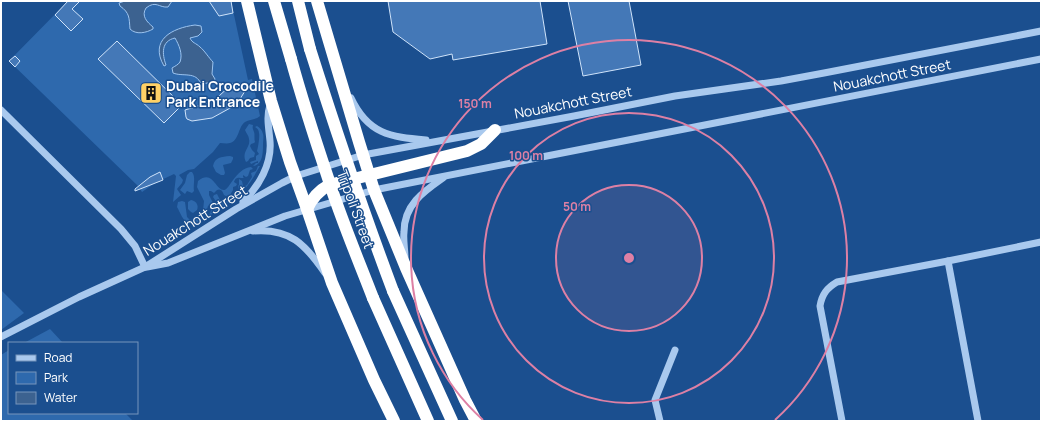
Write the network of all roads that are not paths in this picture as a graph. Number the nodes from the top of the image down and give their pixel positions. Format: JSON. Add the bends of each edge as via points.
{"nodes":[{"id":1,"x":247,"y":1,"type":"edge"},
{"id":2,"x":274,"y":1,"type":"edge"},
{"id":3,"x":298,"y":1,"type":"edge"},
{"id":4,"x":318,"y":1,"type":"edge"},
{"id":5,"x":1041,"y":31,"type":"edge"},
{"id":6,"x":1041,"y":59,"type":"edge"},
{"id":7,"x":339,"y":74,"type":"junction"},
{"id":8,"x":271,"y":100,"type":"junction"},
{"id":9,"x":1,"y":110,"type":"edge"},
{"id":10,"x":495,"y":130,"type":"junction"},
{"id":11,"x":434,"y":141,"type":"junction"},
{"id":12,"x":363,"y":155,"type":"junction"},
{"id":13,"x":369,"y":174,"type":"junction"},
{"id":14,"x":296,"y":176,"type":"junction"},
{"id":15,"x":446,"y":176,"type":"junction"},
{"id":16,"x":374,"y":190,"type":"junction"},
{"id":17,"x":236,"y":209,"type":"junction"},
{"id":18,"x":307,"y":210,"type":"junction"},
{"id":19,"x":244,"y":232,"type":"junction"},
{"id":20,"x":1041,"y":242,"type":"edge"},
{"id":21,"x":948,"y":261,"type":"junction"},
{"id":22,"x":145,"y":267,"type":"junction"},
{"id":23,"x":406,"y":268,"type":"junction"},
{"id":24,"x":332,"y":283,"type":"junction"},
{"id":25,"x":1,"y":337,"type":"edge"},
{"id":26,"x":675,"y":350,"type":"dead end"},
{"id":27,"x":394,"y":421,"type":"edge"},
{"id":28,"x":428,"y":421,"type":"edge"},
{"id":29,"x":452,"y":421,"type":"edge"},
{"id":30,"x":476,"y":421,"type":"edge"},
{"id":31,"x":660,"y":421,"type":"edge"},
{"id":32,"x":842,"y":421,"type":"edge"},
{"id":33,"x":978,"y":421,"type":"edge"}],
"edges":[{"from":1,"to":8,"type":"highway"},
{"from":2,"to":28,"type":"highway","name":"Tripoli Street","bridge":true,"via":[[328,180],[373,298]]},
{"from":3,"to":29,"type":"highway","name":"Tripoli Street","bridge":true,"via":[[310,49],[371,231],[393,291]]},
{"from":4,"to":7,"type":"highway"},
{"from":5,"to":10,"type":"street","name":"Nouakchott Street","via":[[824,73],[682,95]]},
{"from":6,"to":15,"type":"street","name":"Nouakchott Street"},
{"from":7,"to":11,"type":"street","via":[[358,112],[375,128],[400,138]]},
{"from":7,"to":12,"type":"highway"},
{"from":8,"to":14,"type":"highway"},
{"from":8,"to":17,"type":"street","via":[[268,116],[269,159],[258,185]]},
{"from":9,"to":22,"type":"street","via":[[121,229],[135,246]]},
{"from":10,"to":11,"type":"street","name":"Nouakchott Street"},
{"from":10,"to":13,"type":"highway","via":[[481,144],[467,151]]},
{"from":11,"to":12,"type":"street","name":"Nouakchott Street"},
{"from":12,"to":13,"type":"highway"},
{"from":12,"to":14,"type":"street","name":"Nouakchott Street"},
{"from":13,"to":16,"type":"highway"},
{"from":13,"to":18,"type":"highway","via":[[323,188],[313,197]]},
{"from":14,"to":17,"type":"street","name":"Nouakchott Street"},
{"from":14,"to":18,"type":"highway"},
{"from":15,"to":16,"type":"street","name":"Nouakchott Street"},
{"from":15,"to":23,"type":"street","via":[[421,193],[407,214],[404,231]]},
{"from":16,"to":18,"type":"street","name":"Nouakchott Street"},
{"from":16,"to":23,"type":"highway"},
{"from":17,"to":22,"type":"street","name":"Nouakchott Street"},
{"from":18,"to":19,"type":"street","name":"Nouakchott Street"},
{"from":18,"to":24,"type":"highway"},
{"from":19,"to":22,"type":"street","name":"Nouakchott Street","via":[[168,263]]},
{"from":19,"to":24,"type":"street","via":[[273,231],[296,240],[310,252]]},
{"from":20,"to":21,"type":"street"},
{"from":21,"to":32,"type":"street","via":[[837,282],[830,286],[821,298],[820,306]]},
{"from":21,"to":33,"type":"street"},
{"from":22,"to":25,"type":"street"},
{"from":23,"to":30,"type":"highway"},
{"from":24,"to":27,"type":"highway"},
{"from":26,"to":31,"type":"street","via":[[655,400]]}]}
